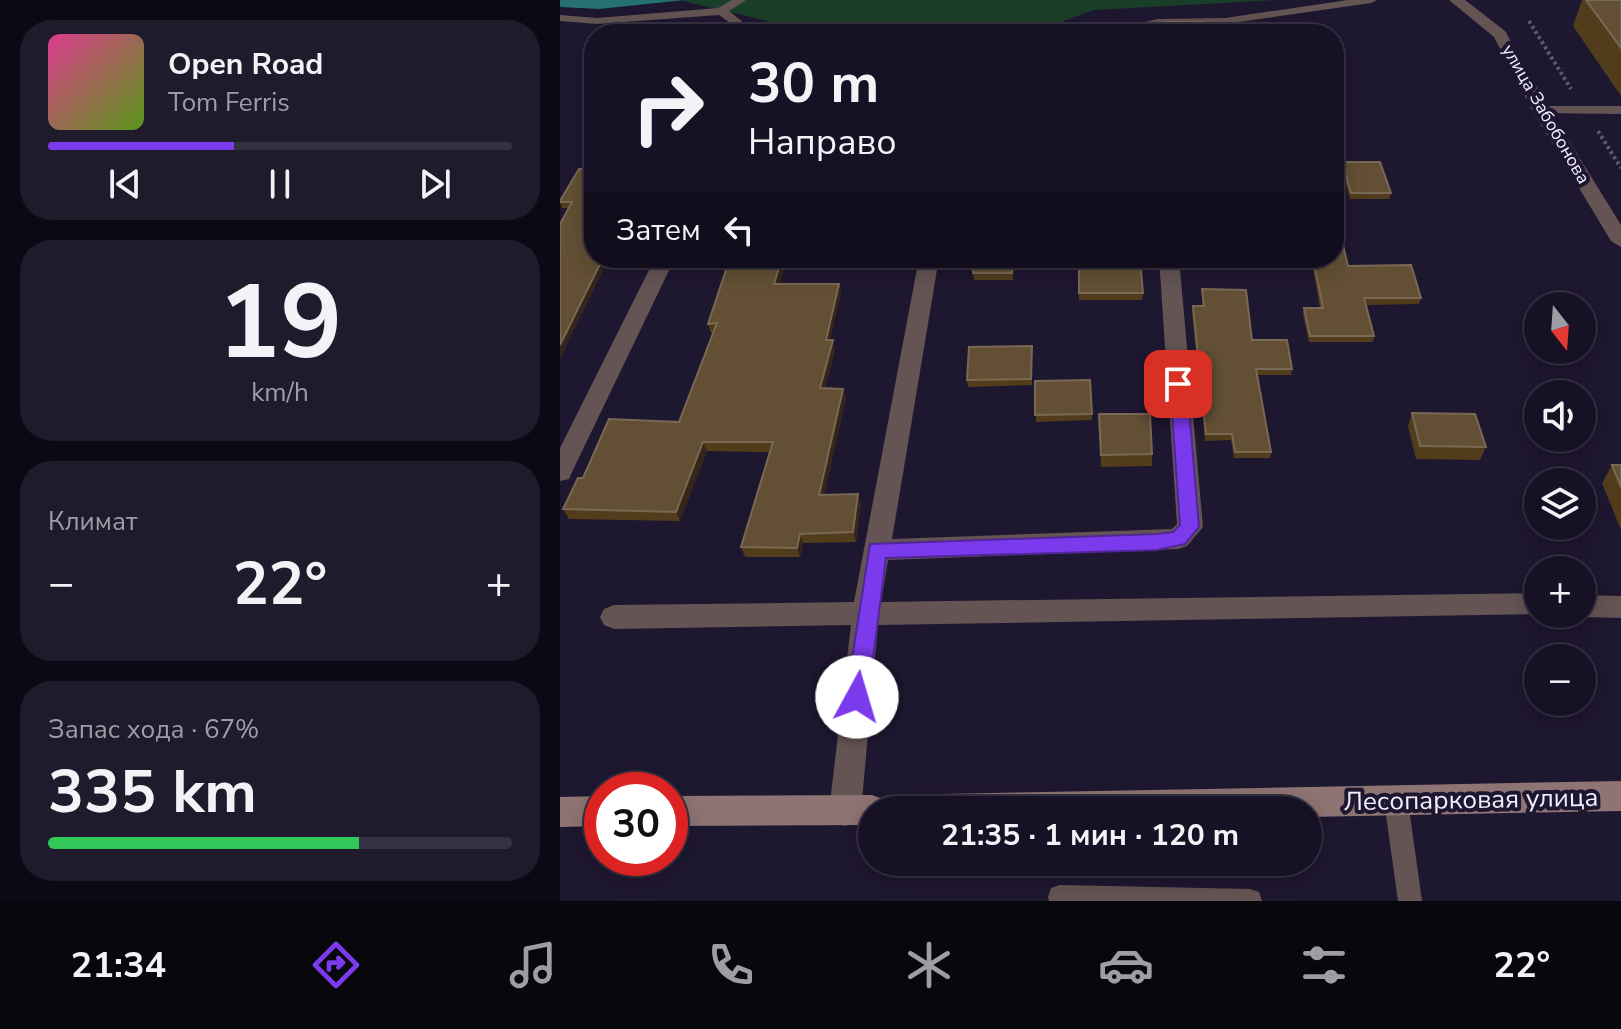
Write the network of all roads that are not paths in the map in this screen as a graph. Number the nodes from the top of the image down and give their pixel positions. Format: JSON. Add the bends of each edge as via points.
{"nodes":[{"id":1,"x":740,"y":0,"type":"edge"},
{"id":2,"x":1371,"y":0,"type":"edge"},
{"id":3,"x":1456,"y":0,"type":"edge"},
{"id":4,"x":721,"y":11,"type":"junction"},
{"id":5,"x":560,"y":18,"type":"edge"},
{"id":6,"x":739,"y":24,"type":"edge"},
{"id":7,"x":1148,"y":24,"type":"edge"},
{"id":8,"x":1541,"y":110,"type":"junction"},
{"id":9,"x":1621,"y":110,"type":"edge"},
{"id":10,"x":1621,"y":241,"type":"edge"},
{"id":11,"x":660,"y":268,"type":"edge"},
{"id":12,"x":927,"y":268,"type":"edge"},
{"id":13,"x":1170,"y":268,"type":"edge"},
{"id":14,"x":560,"y":472,"type":"edge"},
{"id":15,"x":877,"y":550,"type":"junction"},
{"id":16,"x":1524,"y":604,"type":"edge"},
{"id":17,"x":1596,"y":606,"type":"edge"},
{"id":18,"x":1621,"y":607,"type":"edge"},
{"id":19,"x":866,"y":612,"type":"junction"},
{"id":20,"x":614,"y":617,"type":"dead end"},
{"id":21,"x":860,"y":796,"type":"edge"},
{"id":22,"x":1621,"y":796,"type":"edge"},
{"id":23,"x":1396,"y":801,"type":"junction"},
{"id":24,"x":1322,"y":802,"type":"edge"},
{"id":25,"x":584,"y":811,"type":"edge"},
{"id":26,"x":688,"y":811,"type":"edge"},
{"id":27,"x":858,"y":811,"type":"edge"},
{"id":28,"x":560,"y":812,"type":"edge"},
{"id":29,"x":1060,"y":897,"type":"dead end"},
{"id":30,"x":1250,"y":901,"type":"edge"},
{"id":31,"x":1410,"y":901,"type":"edge"}],
"edges":[{"from":1,"to":4,"type":"lane"},
{"from":2,"to":7,"type":"lane","via":[[1225,21]]},
{"from":3,"to":8,"type":"street","name":"улица Забобонова","via":[[1500,34]]},
{"from":4,"to":5,"type":"lane","via":[[597,21]]},
{"from":4,"to":6,"type":"lane"},
{"from":8,"to":9,"type":"lane"},
{"from":8,"to":10,"type":"street","name":"улица Забобонова"},
{"from":11,"to":14,"type":"street"},
{"from":12,"to":15,"type":"street"},
{"from":13,"to":15,"type":"street","via":[[1190,527],[1178,539]]},
{"from":15,"to":19,"type":"street"},
{"from":16,"to":19,"type":"street"},
{"from":17,"to":18,"type":"street"},
{"from":19,"to":20,"type":"street"},
{"from":19,"to":21,"type":"street"},
{"from":22,"to":23,"type":"main road","name":"Лесопарковая улица"},
{"from":23,"to":24,"type":"main road","name":"Лесопарковая улица"},
{"from":23,"to":31,"type":"lane"},
{"from":25,"to":28,"type":"main road"},
{"from":26,"to":27,"type":"main road"},
{"from":29,"to":30,"type":"lane"}]}
